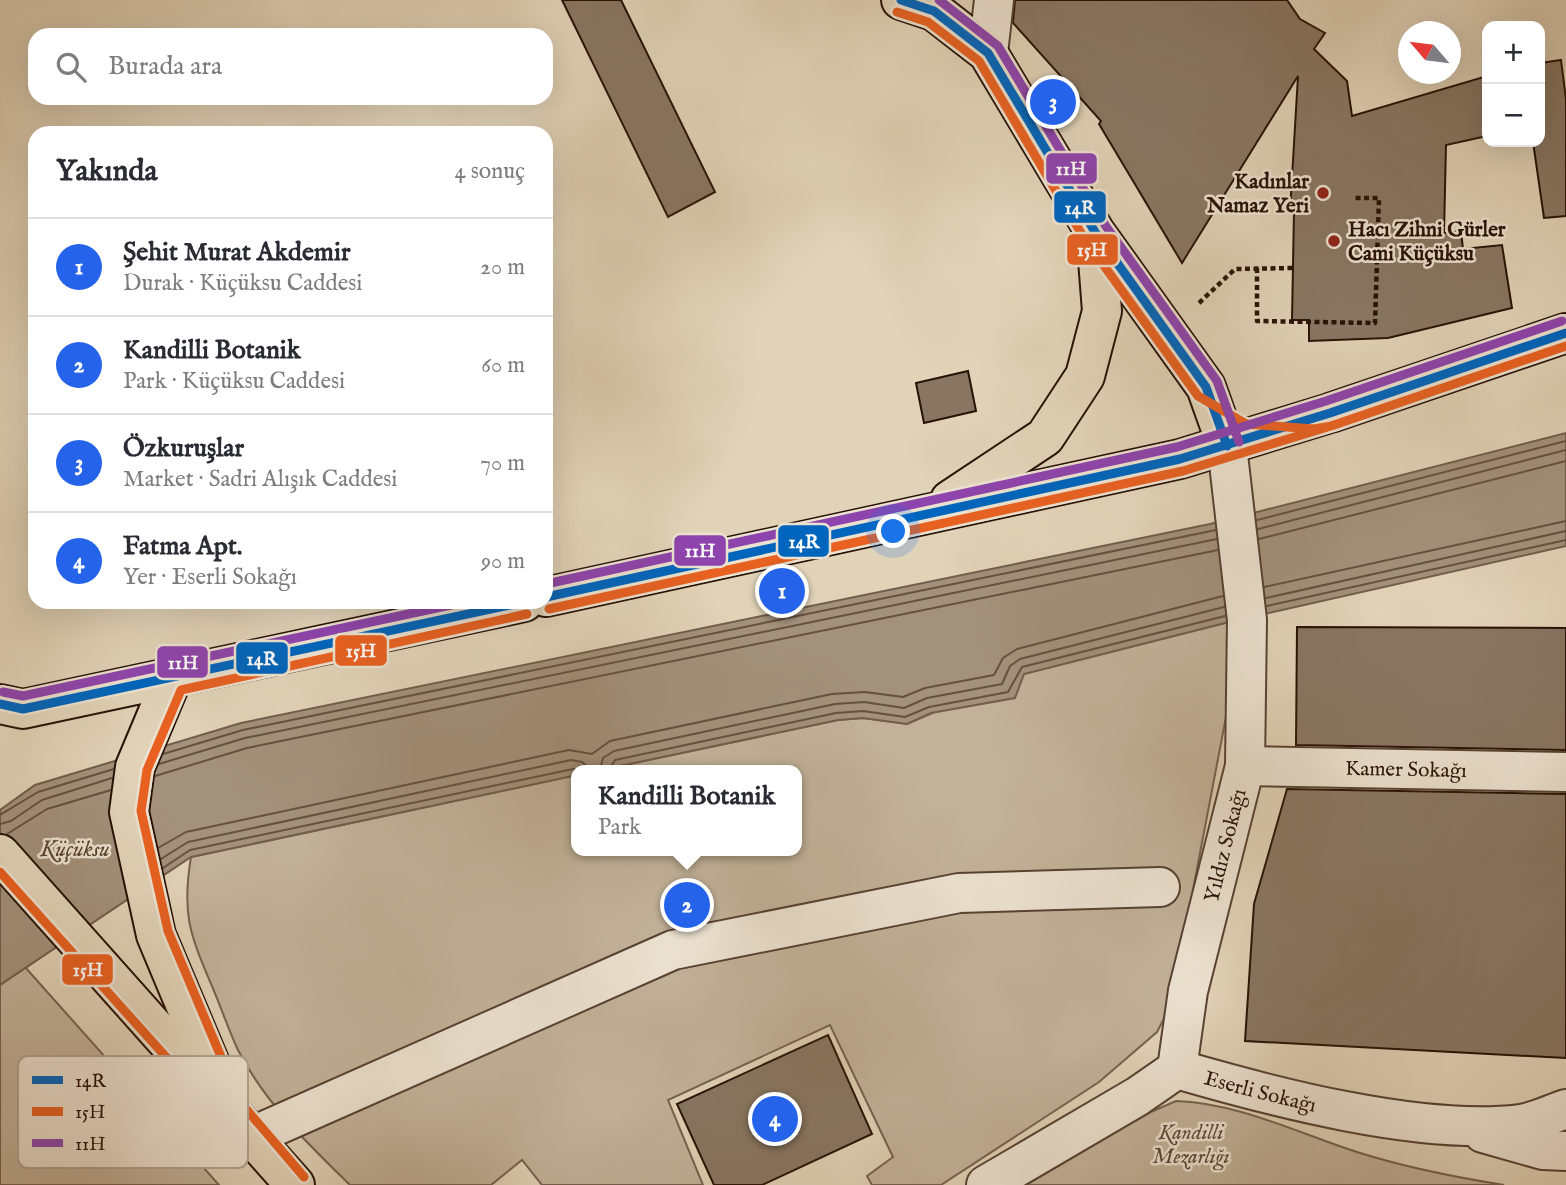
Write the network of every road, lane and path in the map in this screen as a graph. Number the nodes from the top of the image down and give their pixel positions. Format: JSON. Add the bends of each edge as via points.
{"nodes":[{"id":1,"x":901,"y":0,"type":"edge"},
{"id":2,"x":994,"y":0,"type":"edge"},
{"id":3,"x":988,"y":53,"type":"junction"},
{"id":4,"x":1355,"y":198,"type":"dead end"},
{"id":5,"x":1095,"y":232,"type":"junction"},
{"id":6,"x":1257,"y":268,"type":"junction"},
{"id":7,"x":1293,"y":268,"type":"dead end"},
{"id":8,"x":1196,"y":306,"type":"dead end"},
{"id":9,"x":1566,"y":333,"type":"edge"},
{"id":10,"x":1206,"y":387,"type":"junction"},
{"id":11,"x":1315,"y":417,"type":"junction"},
{"id":12,"x":1227,"y":446,"type":"junction"},
{"id":13,"x":930,"y":513,"type":"junction"},
{"id":14,"x":553,"y":595,"type":"edge"},
{"id":15,"x":492,"y":609,"type":"edge"},
{"id":16,"x":172,"y":679,"type":"junction"},
{"id":17,"x":0,"y":704,"type":"edge"},
{"id":18,"x":1245,"y":766,"type":"junction"},
{"id":19,"x":1566,"y":772,"type":"edge"},
{"id":20,"x":0,"y":854,"type":"edge"},
{"id":21,"x":1160,"y":887,"type":"dead end"},
{"id":22,"x":181,"y":1056,"type":"edge"},
{"id":23,"x":211,"y":1056,"type":"edge"},
{"id":24,"x":1177,"y":1069,"type":"junction"},
{"id":25,"x":1566,"y":1109,"type":"edge"},
{"id":26,"x":248,"y":1120,"type":"edge"},
{"id":27,"x":1460,"y":1125,"type":"junction"},
{"id":28,"x":248,"y":1131,"type":"edge"},
{"id":29,"x":1566,"y":1151,"type":"edge"},
{"id":30,"x":295,"y":1185,"type":"edge"},
{"id":31,"x":986,"y":1185,"type":"edge"}],
"edges":[{"from":1,"to":3,"type":"main road","via":[[934,11]]},
{"from":2,"to":3,"type":"street"},
{"from":3,"to":5,"type":"main road"},
{"from":4,"to":6,"type":"path","via":[[1379,198],[1375,323],[1257,321]]},
{"from":5,"to":10,"type":"main road"},
{"from":5,"to":13,"type":"main road","via":[[1102,311],[1085,376],[1045,437]]},
{"from":6,"to":7,"type":"path"},
{"from":6,"to":8,"type":"path","via":[[1235,269]]},
{"from":9,"to":11,"type":"main road"},
{"from":10,"to":11,"type":"main road","via":[[1249,412]]},
{"from":10,"to":12,"type":"main road"},
{"from":11,"to":12,"type":"main road"},
{"from":12,"to":13,"type":"main road"},
{"from":12,"to":18,"type":"street","name":"Yıldız Sokağı","via":[[1247,620]]},
{"from":13,"to":14,"type":"main road"},
{"from":15,"to":16,"type":"main road"},
{"from":16,"to":17,"type":"main road","via":[[23,709]]},
{"from":16,"to":23,"type":"main road","via":[[135,767],[129,812],[156,935]]},
{"from":18,"to":19,"type":"street","name":"Kamer Sokağı"},
{"from":18,"to":24,"type":"street","name":"Yıldız Sokağı","via":[[1194,966]]},
{"from":20,"to":22,"type":"main road"},
{"from":21,"to":26,"type":"street","via":[[959,892],[673,950]]},
{"from":24,"to":27,"type":"street","name":"Eserli Sokağı","via":[[1315,1104]]},
{"from":24,"to":31,"type":"street","name":"Eserli Sokağı"},
{"from":25,"to":27,"type":"street","name":"Eserli Sokağı","via":[[1522,1123]]},
{"from":27,"to":29,"type":"street","via":[[1505,1141]]},
{"from":28,"to":30,"type":"main road"}]}
